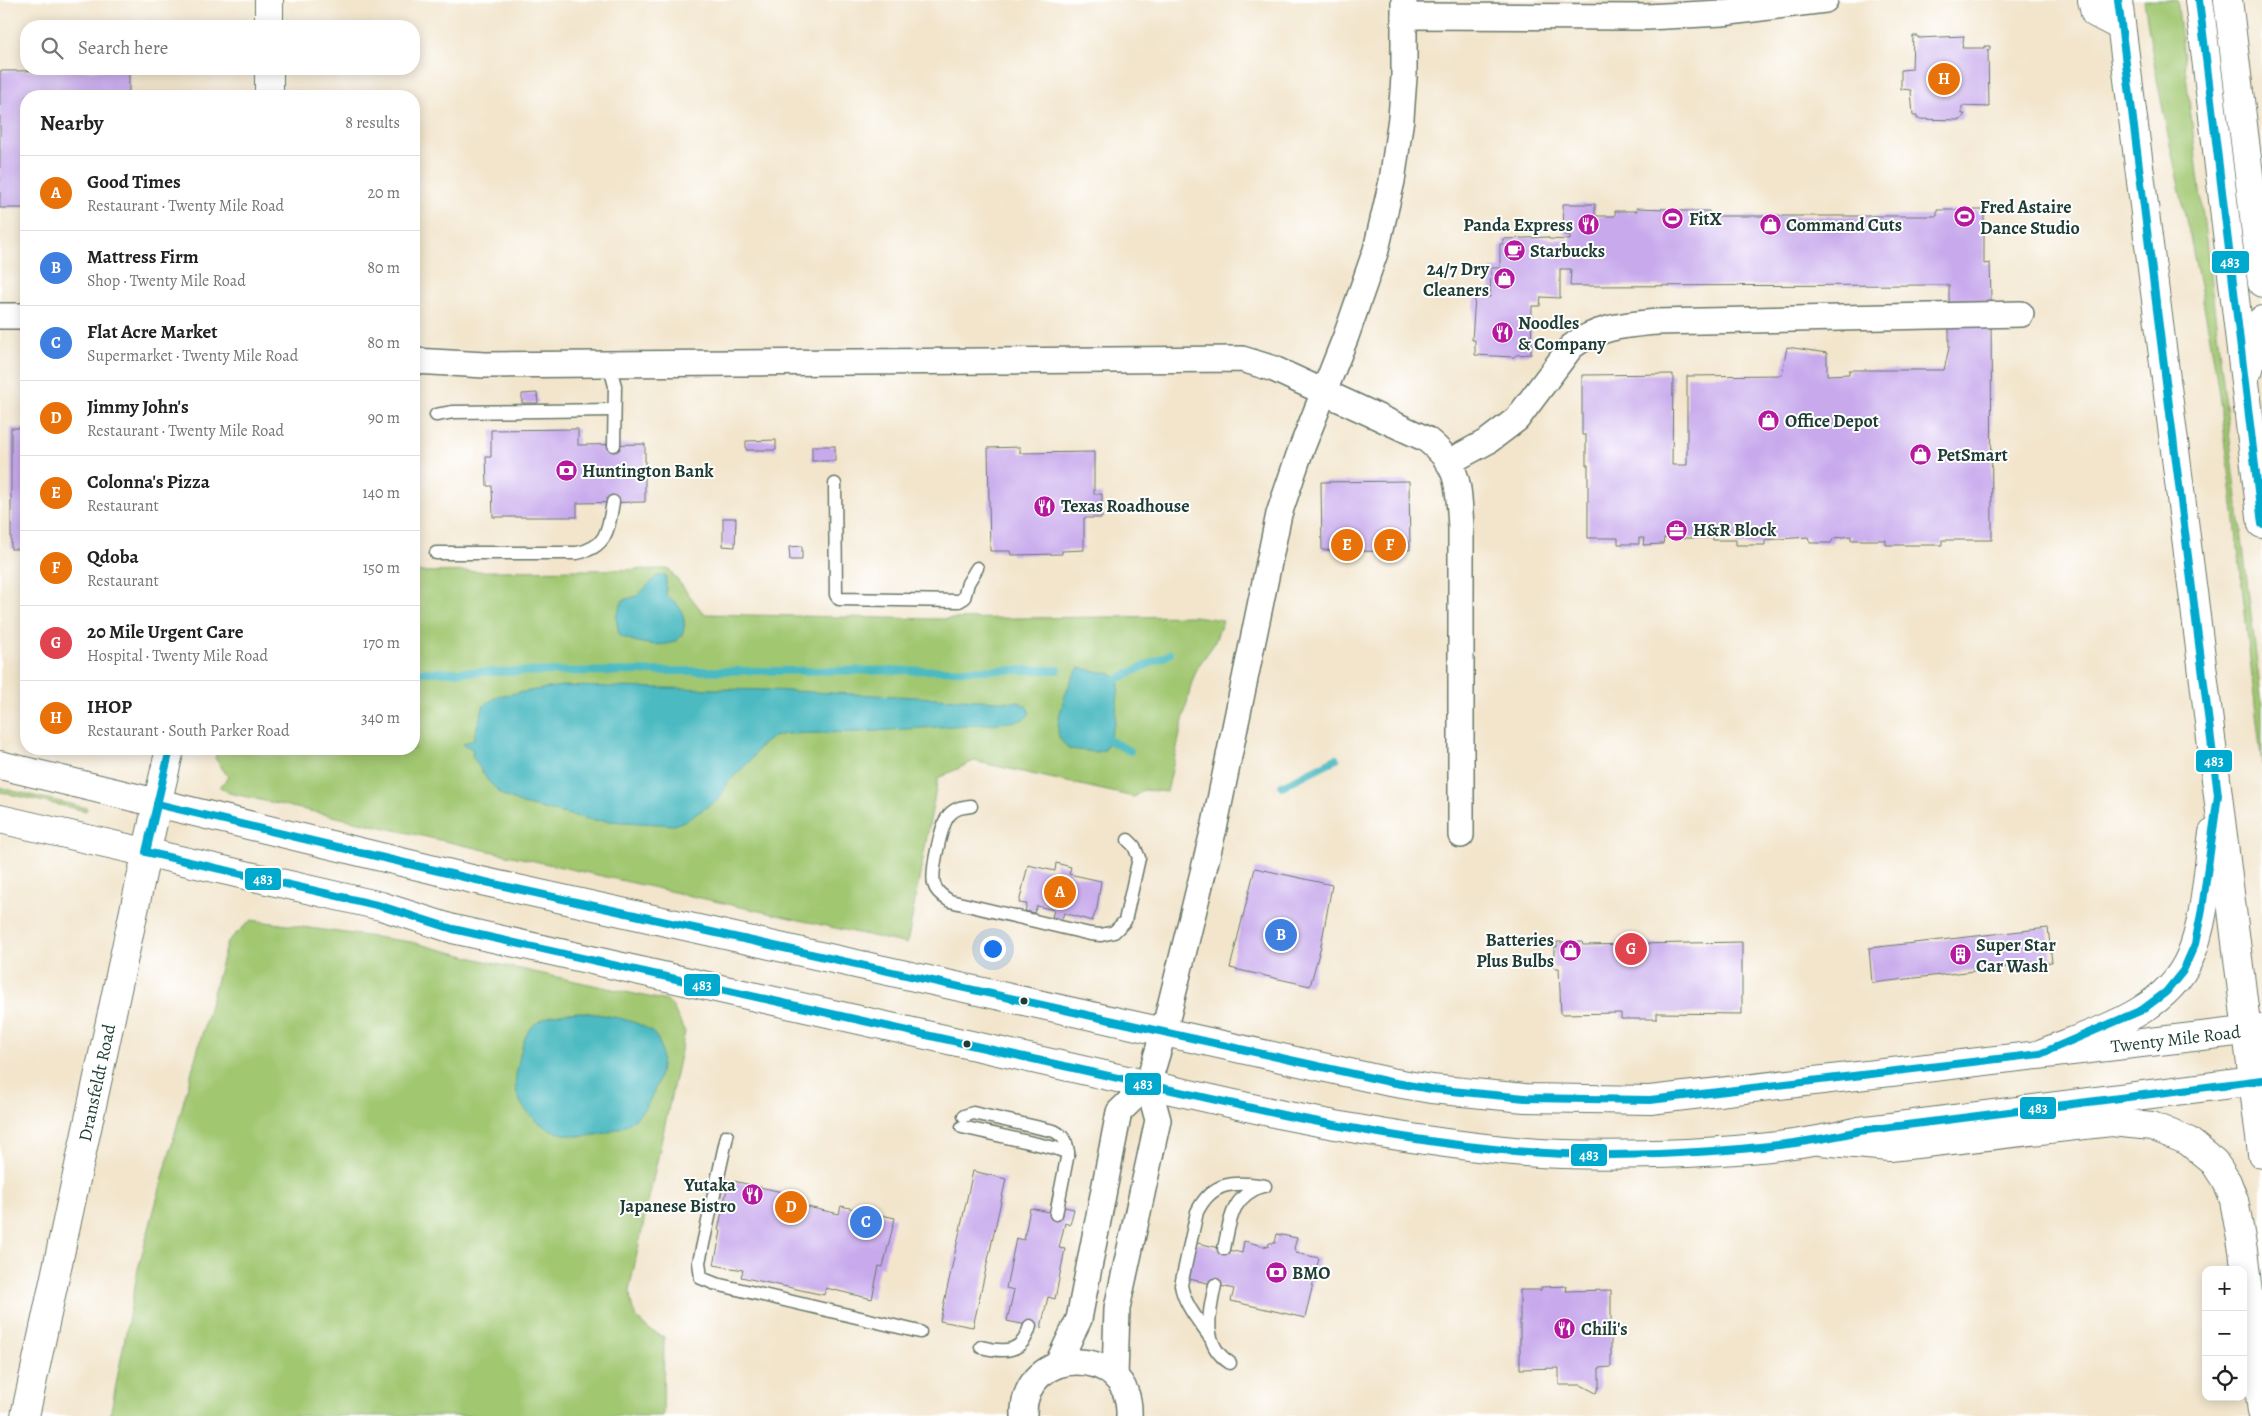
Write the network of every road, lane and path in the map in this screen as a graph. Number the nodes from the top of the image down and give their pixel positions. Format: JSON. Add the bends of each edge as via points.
{"nodes":[{"id":1,"x":268,"y":0,"type":"edge"},
{"id":2,"x":1824,"y":0,"type":"edge"},
{"id":3,"x":2092,"y":0,"type":"edge"},
{"id":4,"x":2199,"y":0,"type":"edge"},
{"id":5,"x":2228,"y":0,"type":"edge"},
{"id":6,"x":1404,"y":8,"type":"edge"},
{"id":7,"x":2119,"y":13,"type":"edge"},
{"id":8,"x":269,"y":20,"type":"edge"},
{"id":9,"x":269,"y":75,"type":"edge"},
{"id":10,"x":269,"y":90,"type":"edge"},
{"id":11,"x":2262,"y":283,"type":"edge"},
{"id":12,"x":2021,"y":314,"type":"dead end"},
{"id":13,"x":0,"y":316,"type":"edge"},
{"id":14,"x":20,"y":316,"type":"edge"},
{"id":15,"x":2262,"y":320,"type":"edge"},
{"id":16,"x":420,"y":361,"type":"edge"},
{"id":17,"x":609,"y":364,"type":"junction"},
{"id":18,"x":2245,"y":382,"type":"junction"},
{"id":19,"x":1324,"y":393,"type":"junction"},
{"id":20,"x":614,"y":410,"type":"junction"},
{"id":21,"x":436,"y":415,"type":"dead end"},
{"id":22,"x":614,"y":445,"type":"dead end"},
{"id":23,"x":1449,"y":462,"type":"junction"},
{"id":24,"x":835,"y":484,"type":"dead end"},
{"id":25,"x":612,"y":502,"type":"dead end"},
{"id":26,"x":2262,"y":524,"type":"edge"},
{"id":27,"x":436,"y":552,"type":"dead end"},
{"id":28,"x":977,"y":568,"type":"dead end"},
{"id":29,"x":169,"y":755,"type":"edge"},
{"id":30,"x":0,"y":765,"type":"edge"},
{"id":31,"x":2218,"y":794,"type":"junction"},
{"id":32,"x":157,"y":804,"type":"junction"},
{"id":33,"x":971,"y":806,"type":"dead end"},
{"id":34,"x":0,"y":819,"type":"edge"},
{"id":35,"x":1461,"y":836,"type":"dead end"},
{"id":36,"x":1128,"y":840,"type":"dead end"},
{"id":37,"x":146,"y":852,"type":"junction"},
{"id":38,"x":2254,"y":1030,"type":"edge"},
{"id":39,"x":1164,"y":1032,"type":"junction"},
{"id":40,"x":2040,"y":1054,"type":"junction"},
{"id":41,"x":2258,"y":1081,"type":"edge"},
{"id":42,"x":1148,"y":1084,"type":"junction"},
{"id":43,"x":963,"y":1122,"type":"dead end"},
{"id":44,"x":727,"y":1136,"type":"dead end"},
{"id":45,"x":1820,"y":1141,"type":"junction"},
{"id":46,"x":2262,"y":1154,"type":"edge"},
{"id":47,"x":1056,"y":1214,"type":"dead end"},
{"id":48,"x":1224,"y":1249,"type":"dead end"},
{"id":49,"x":1215,"y":1285,"type":"dead end"},
{"id":50,"x":1030,"y":1326,"type":"dead end"},
{"id":51,"x":920,"y":1332,"type":"dead end"},
{"id":52,"x":1208,"y":1336,"type":"junction"},
{"id":53,"x":981,"y":1347,"type":"dead end"},
{"id":54,"x":1230,"y":1363,"type":"dead end"},
{"id":55,"x":1057,"y":1365,"type":"junction"},
{"id":56,"x":1115,"y":1377,"type":"junction"},
{"id":57,"x":2262,"y":1412,"type":"edge"},
{"id":58,"x":25,"y":1416,"type":"edge"},
{"id":59,"x":1024,"y":1416,"type":"edge"},
{"id":60,"x":1129,"y":1416,"type":"edge"}],
"edges":[{"from":1,"to":8,"type":"main road"},
{"from":2,"to":6,"type":"street","via":[[1722,13],[1647,17]]},
{"from":3,"to":7,"type":"main road","via":[[2095,13]]},
{"from":4,"to":18,"type":"main road"},
{"from":5,"to":11,"type":"main road"},
{"from":6,"to":19,"type":"street","via":[[1404,77],[1392,182],[1370,270]]},
{"from":7,"to":31,"type":"main road"},
{"from":9,"to":10,"type":"main road"},
{"from":12,"to":23,"type":"street","via":[[1656,322],[1594,332],[1571,346],[1517,419],[1488,441]]},
{"from":13,"to":14,"type":"street"},
{"from":15,"to":18,"type":"main road"},
{"from":16,"to":17,"type":"street","via":[[475,365]]},
{"from":17,"to":19,"type":"street","via":[[1242,359],[1274,369]]},
{"from":17,"to":20,"type":"lane","via":[[615,386]]},
{"from":18,"to":26,"type":"main road"},
{"from":19,"to":23,"type":"street","via":[[1426,439]]},
{"from":19,"to":39,"type":"street","via":[[1279,514],[1215,824]]},
{"from":20,"to":21,"type":"lane","via":[[453,412]]},
{"from":20,"to":22,"type":"lane"},
{"from":23,"to":35,"type":"street","via":[[1457,481],[1461,527]]},
{"from":24,"to":28,"type":"lane","via":[[835,589],[839,598],[959,601],[964,598]]},
{"from":25,"to":27,"type":"lane","via":[[606,535],[589,550],[577,553]]},
{"from":29,"to":32,"type":"main road","name":"Dransfeldt Road"},
{"from":30,"to":32,"type":"main road","name":"Twenty Mile Road"},
{"from":31,"to":38,"type":"main road"},
{"from":31,"to":40,"type":"main road","via":[[2202,909],[2194,944],[2182,971],[2166,992],[2142,1010]]},
{"from":32,"to":37,"type":"main road","name":"Dransfeldt Road"},
{"from":32,"to":39,"type":"main road","name":"Twenty Mile Road","via":[[472,879]]},
{"from":33,"to":36,"type":"lane","via":[[955,810],[944,825],[933,876],[937,891],[950,901],[1090,934],[1114,932],[1125,921],[1139,858]]},
{"from":34,"to":37,"type":"main road"},
{"from":37,"to":42,"type":"main road","via":[[381,906],[453,929]]},
{"from":37,"to":58,"type":"main road","name":"Dransfeldt Road"},
{"from":38,"to":40,"type":"main road","name":"Twenty Mile Road"},
{"from":38,"to":41,"type":"main road"},
{"from":39,"to":40,"type":"main road","name":"Twenty Mile Road","via":[[1423,1088],[1565,1100],[1686,1097]]},
{"from":39,"to":42,"type":"street"},
{"from":41,"to":45,"type":"main road","via":[[1859,1131]]},
{"from":41,"to":46,"type":"main road"},
{"from":42,"to":45,"type":"main road","via":[[1344,1127],[1447,1144],[1527,1152],[1674,1153]]},
{"from":42,"to":55,"type":"street","via":[[1120,1112],[1079,1319]]},
{"from":42,"to":56,"type":"street","via":[[1158,1120],[1117,1308]]},
{"from":43,"to":47,"type":"lane","via":[[1068,1153]]},
{"from":44,"to":51,"type":"lane","via":[[699,1262],[701,1278]]},
{"from":45,"to":57,"type":"main road","via":[[1890,1147],[2111,1122],[2152,1126],[2188,1141],[2214,1162],[2234,1200]]},
{"from":48,"to":52,"type":"lane","via":[[1235,1207],[1243,1196],[1265,1186],[1243,1182],[1218,1188],[1196,1212],[1181,1285],[1182,1295]]},
{"from":49,"to":52,"type":"lane"},
{"from":50,"to":53,"type":"lane","via":[[1027,1339],[1015,1348],[1001,1351]]},
{"from":52,"to":54,"type":"lane","via":[[1223,1359]]},
{"from":55,"to":56,"type":"street","via":[[1075,1361],[1094,1364]]},
{"from":55,"to":59,"type":"street","via":[[1038,1377],[1030,1388]]},
{"from":56,"to":60,"type":"street","via":[[1121,1383],[1128,1402]]}]}
